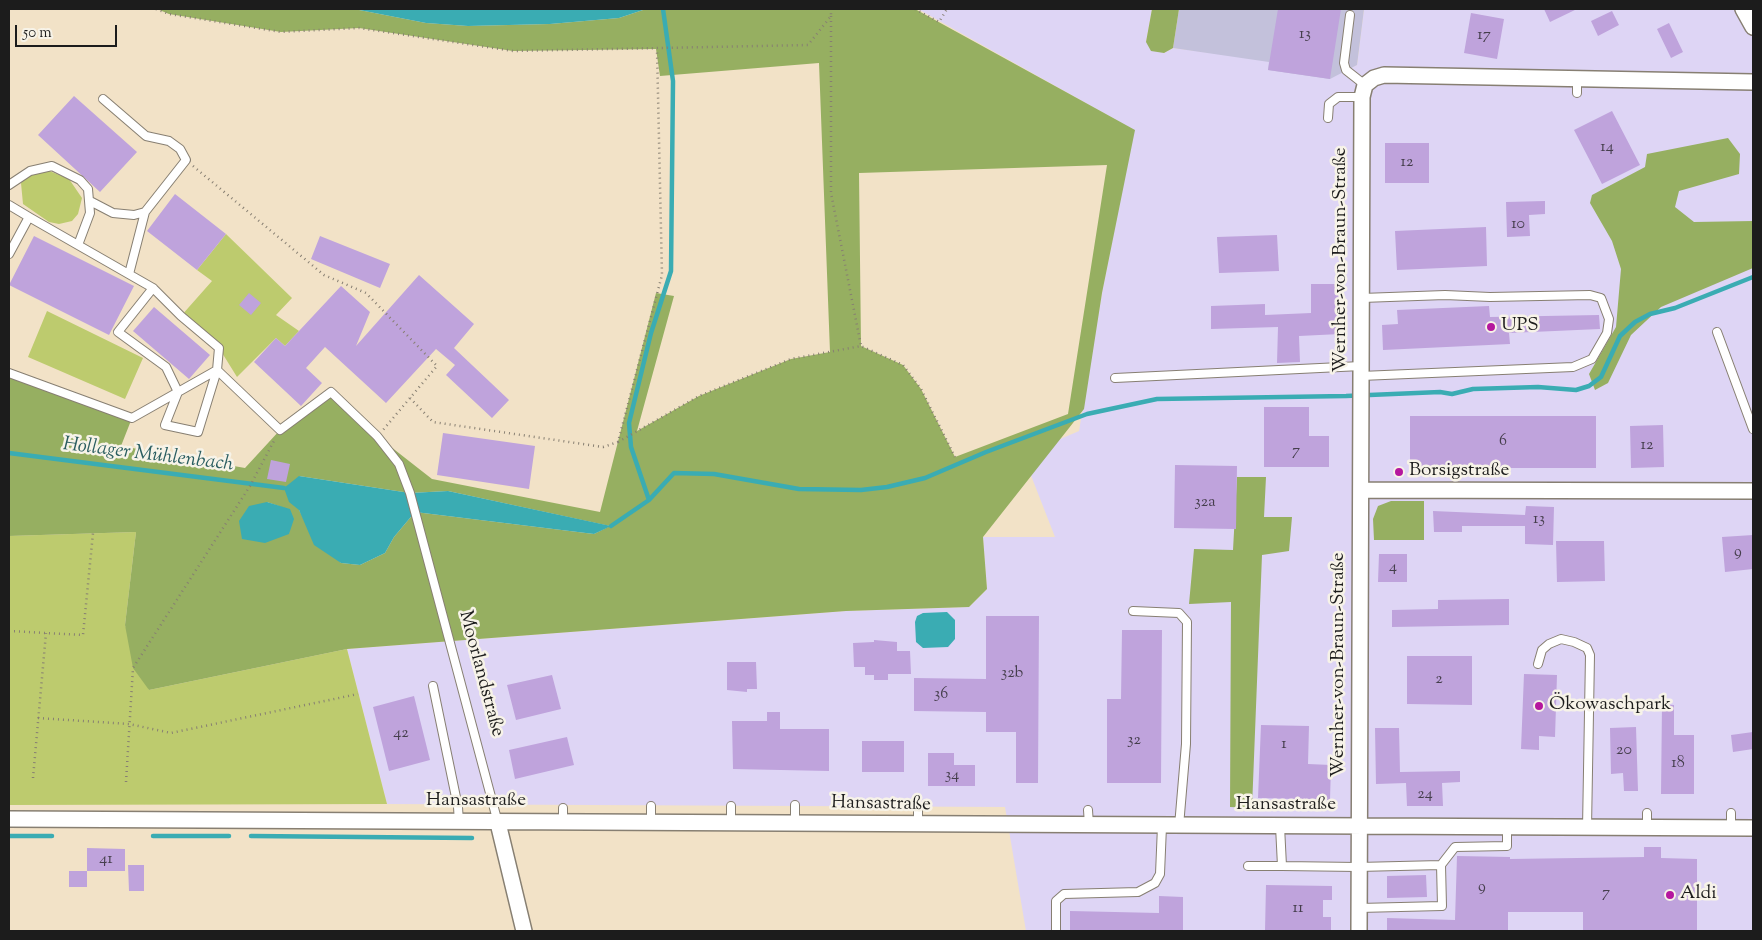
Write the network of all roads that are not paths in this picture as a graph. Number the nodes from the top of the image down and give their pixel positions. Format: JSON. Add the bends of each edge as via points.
{"nodes":[{"id":1,"x":1744,"y":9,"type":"edge"},
{"id":2,"x":1350,"y":15,"type":"dead end"},
{"id":3,"x":1753,"y":27,"type":"edge"},
{"id":4,"x":1753,"y":82,"type":"edge"},
{"id":5,"x":1364,"y":91,"type":"junction"},
{"id":6,"x":103,"y":99,"type":"dead end"},
{"id":7,"x":1328,"y":118,"type":"dead end"},
{"id":8,"x":9,"y":185,"type":"edge"},
{"id":9,"x":90,"y":201,"type":"junction"},
{"id":10,"x":9,"y":205,"type":"edge"},
{"id":11,"x":145,"y":212,"type":"junction"},
{"id":12,"x":29,"y":217,"type":"junction"},
{"id":13,"x":78,"y":244,"type":"junction"},
{"id":14,"x":9,"y":254,"type":"edge"},
{"id":15,"x":130,"y":274,"type":"junction"},
{"id":16,"x":153,"y":288,"type":"junction"},
{"id":17,"x":1362,"y":298,"type":"junction"},
{"id":18,"x":1717,"y":332,"type":"dead end"},
{"id":19,"x":216,"y":370,"type":"junction"},
{"id":20,"x":9,"y":373,"type":"edge"},
{"id":21,"x":1361,"y":376,"type":"junction"},
{"id":22,"x":1115,"y":378,"type":"dead end"},
{"id":23,"x":178,"y":392,"type":"junction"},
{"id":24,"x":1753,"y":429,"type":"edge"},
{"id":25,"x":1362,"y":490,"type":"junction"},
{"id":26,"x":1753,"y":491,"type":"edge"},
{"id":27,"x":1134,"y":610,"type":"dead end"},
{"id":28,"x":1538,"y":664,"type":"dead end"},
{"id":29,"x":433,"y":686,"type":"dead end"},
{"id":30,"x":795,"y":805,"type":"dead end"},
{"id":31,"x":651,"y":806,"type":"dead end"},
{"id":32,"x":731,"y":806,"type":"dead end"},
{"id":33,"x":918,"y":806,"type":"dead end"},
{"id":34,"x":1088,"y":810,"type":"dead end"},
{"id":35,"x":9,"y":820,"type":"edge"},
{"id":36,"x":459,"y":822,"type":"junction"},
{"id":37,"x":498,"y":823,"type":"junction"},
{"id":38,"x":651,"y":823,"type":"junction"},
{"id":39,"x":732,"y":824,"type":"junction"},
{"id":40,"x":795,"y":824,"type":"junction"},
{"id":41,"x":918,"y":825,"type":"junction"},
{"id":42,"x":1088,"y":826,"type":"junction"},
{"id":43,"x":1162,"y":826,"type":"junction"},
{"id":44,"x":1179,"y":826,"type":"junction"},
{"id":45,"x":1280,"y":826,"type":"junction"},
{"id":46,"x":1358,"y":826,"type":"junction"},
{"id":47,"x":1507,"y":827,"type":"junction"},
{"id":48,"x":1587,"y":828,"type":"junction"},
{"id":49,"x":1753,"y":828,"type":"edge"},
{"id":50,"x":1441,"y":865,"type":"junction"},
{"id":51,"x":1248,"y":866,"type":"dead end"},
{"id":52,"x":1282,"y":866,"type":"junction"},
{"id":53,"x":1358,"y":867,"type":"junction"},
{"id":54,"x":1359,"y":908,"type":"junction"},
{"id":55,"x":524,"y":931,"type":"edge"},
{"id":56,"x":1056,"y":931,"type":"edge"},
{"id":57,"x":1359,"y":931,"type":"edge"}],
"edges":[{"from":1,"to":3,"type":"street"},
{"from":2,"to":5,"type":"lane","via":[[1344,63]]},
{"from":4,"to":5,"type":"street","via":[[1577,86],[1440,82],[1383,71]]},
{"from":5,"to":7,"type":"lane","via":[[1338,97],[1329,104]]},
{"from":5,"to":17,"type":"street","name":"Wernher-von-Braun-Straße"},
{"from":6,"to":11,"type":"lane","via":[[146,136],[169,141],[180,149],[186,160]]},
{"from":8,"to":9,"type":"lane","via":[[30,170],[52,166],[80,180],[88,190]]},
{"from":9,"to":11,"type":"lane","via":[[113,213],[134,215]]},
{"from":9,"to":13,"type":"lane","via":[[88,224]]},
{"from":10,"to":12,"type":"lane"},
{"from":11,"to":15,"type":"lane"},
{"from":12,"to":13,"type":"lane"},
{"from":12,"to":14,"type":"lane"},
{"from":13,"to":15,"type":"lane"},
{"from":15,"to":16,"type":"lane"},
{"from":16,"to":19,"type":"lane","via":[[219,348]]},
{"from":16,"to":23,"type":"lane","via":[[118,332],[166,367]]},
{"from":17,"to":21,"type":"street","name":"Wernher-von-Braun-Straße"},
{"from":17,"to":21,"type":"lane","via":[[1590,295],[1601,298],[1609,319],[1607,334],[1592,359],[1573,366]]},
{"from":18,"to":24,"type":"lane"},
{"from":19,"to":23,"type":"lane"},
{"from":19,"to":23,"type":"lane","via":[[198,432],[165,425]]},
{"from":19,"to":37,"type":"lane","name":"Moorlandstraße","via":[[280,430],[331,392],[377,436],[399,464],[410,493]]},
{"from":20,"to":23,"type":"lane","via":[[132,418]]},
{"from":21,"to":22,"type":"lane"},
{"from":21,"to":25,"type":"street","name":"Wernher-von-Braun-Straße"},
{"from":25,"to":26,"type":"street","via":[[1606,495]]},
{"from":25,"to":46,"type":"street","name":"Wernher-von-Braun-Straße"},
{"from":27,"to":44,"type":"lane","via":[[1180,613],[1187,622],[1186,744]]},
{"from":28,"to":48,"type":"lane","via":[[1542,650],[1560,639],[1587,648],[1590,655]]},
{"from":29,"to":36,"type":"lane"},
{"from":30,"to":40,"type":"lane"},
{"from":31,"to":38,"type":"lane"},
{"from":32,"to":39,"type":"lane"},
{"from":33,"to":41,"type":"lane"},
{"from":34,"to":42,"type":"lane"},
{"from":35,"to":36,"type":"street","name":"Hansastraße"},
{"from":36,"to":37,"type":"street","name":"Hansastraße"},
{"from":37,"to":38,"type":"street","name":"Hansastraße","via":[[563,815]]},
{"from":37,"to":55,"type":"street","name":"Moorlandstraße"},
{"from":38,"to":39,"type":"street","name":"Hansastraße"},
{"from":39,"to":40,"type":"street","name":"Hansastraße"},
{"from":40,"to":41,"type":"street","name":"Hansastraße"},
{"from":41,"to":42,"type":"street","name":"Hansastraße"},
{"from":42,"to":43,"type":"street","name":"Hansastraße"},
{"from":43,"to":44,"type":"street","name":"Hansastraße"},
{"from":43,"to":56,"type":"lane","via":[[1160,874],[1155,883],[1138,892],[1064,894],[1056,901]]},
{"from":44,"to":45,"type":"street","name":"Hansastraße"},
{"from":45,"to":46,"type":"street","name":"Hansastraße"},
{"from":45,"to":52,"type":"lane"},
{"from":46,"to":47,"type":"street","name":"Hansastraße"},
{"from":46,"to":53,"type":"street","name":"Wernher-von-Braun-Straße"},
{"from":47,"to":48,"type":"street","name":"Hansastraße"},
{"from":47,"to":50,"type":"lane","via":[[1507,846],[1455,847]]},
{"from":48,"to":49,"type":"street","name":"Hansastraße","via":[[1647,820],[1731,820]]},
{"from":50,"to":53,"type":"lane"},
{"from":50,"to":54,"type":"lane","via":[[1442,906]]},
{"from":51,"to":52,"type":"lane"},
{"from":52,"to":53,"type":"lane"},
{"from":53,"to":54,"type":"street","name":"Wernher-von-Braun-Straße"},
{"from":54,"to":57,"type":"street","name":"Wernher-von-Braun-Straße"}]}
